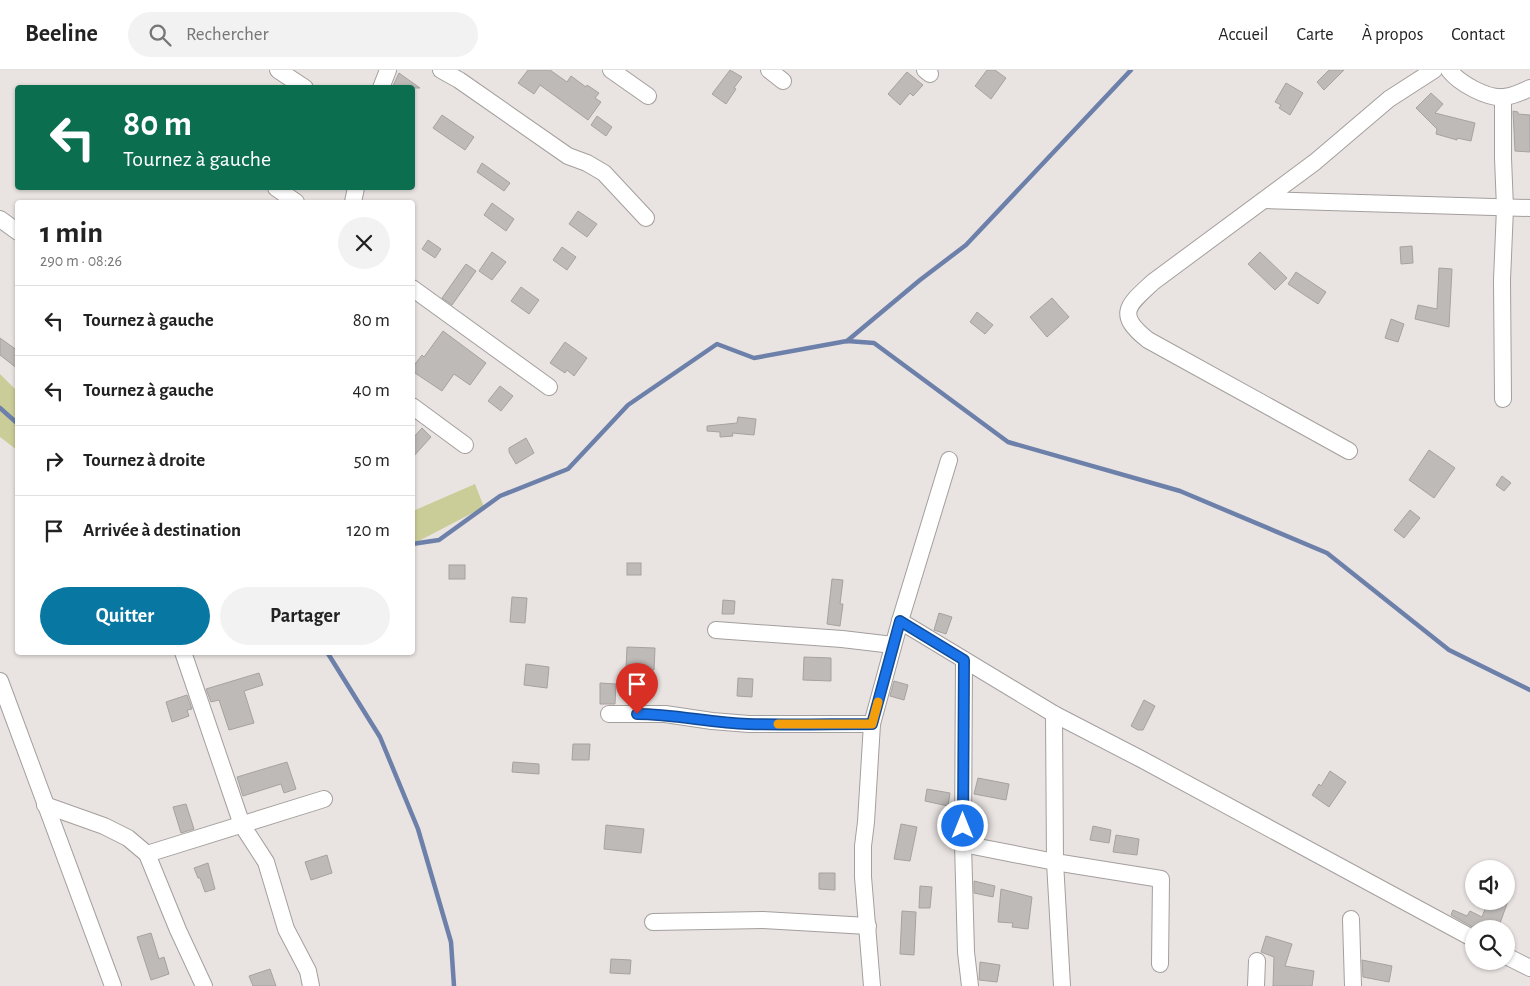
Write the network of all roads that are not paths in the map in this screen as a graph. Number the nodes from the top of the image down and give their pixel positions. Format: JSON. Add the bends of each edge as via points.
{"nodes":[{"id":1,"x":278,"y":70,"type":"edge"},
{"id":2,"x":388,"y":70,"type":"edge"},
{"id":3,"x":441,"y":70,"type":"edge"},
{"id":4,"x":611,"y":70,"type":"edge"},
{"id":5,"x":769,"y":70,"type":"edge"},
{"id":6,"x":1434,"y":70,"type":"edge"},
{"id":7,"x":1449,"y":70,"type":"edge"},
{"id":8,"x":462,"y":75,"type":"edge"},
{"id":9,"x":784,"y":81,"type":"dead end"},
{"id":10,"x":300,"y":85,"type":"edge"},
{"id":11,"x":382,"y":85,"type":"edge"},
{"id":12,"x":1530,"y":88,"type":"edge"},
{"id":13,"x":648,"y":96,"type":"dead end"},
{"id":14,"x":1503,"y":98,"type":"junction"},
{"id":15,"x":279,"y":190,"type":"edge"},
{"id":16,"x":293,"y":200,"type":"edge"},
{"id":17,"x":1265,"y":200,"type":"junction"},
{"id":18,"x":1505,"y":208,"type":"junction"},
{"id":19,"x":1530,"y":208,"type":"edge"},
{"id":20,"x":646,"y":218,"type":"dead end"},
{"id":21,"x":0,"y":219,"type":"edge"},
{"id":22,"x":15,"y":230,"type":"edge"},
{"id":23,"x":415,"y":290,"type":"edge"},
{"id":24,"x":549,"y":387,"type":"dead end"},
{"id":25,"x":1504,"y":399,"type":"dead end"},
{"id":26,"x":415,"y":408,"type":"edge"},
{"id":27,"x":465,"y":445,"type":"dead end"},
{"id":28,"x":1349,"y":451,"type":"dead end"},
{"id":29,"x":949,"y":460,"type":"dead end"},
{"id":30,"x":900,"y":621,"type":"junction"},
{"id":31,"x":716,"y":630,"type":"dead end"},
{"id":32,"x":893,"y":646,"type":"junction"},
{"id":33,"x":184,"y":655,"type":"edge"},
{"id":34,"x":964,"y":660,"type":"junction"},
{"id":35,"x":0,"y":681,"type":"edge"},
{"id":36,"x":609,"y":714,"type":"dead end"},
{"id":37,"x":1054,"y":714,"type":"junction"},
{"id":38,"x":872,"y":724,"type":"junction"},
{"id":39,"x":324,"y":799,"type":"dead end"},
{"id":40,"x":46,"y":805,"type":"junction"},
{"id":41,"x":242,"y":825,"type":"junction"},
{"id":42,"x":963,"y":844,"type":"junction"},
{"id":43,"x":146,"y":854,"type":"junction"},
{"id":44,"x":1055,"y":862,"type":"junction"},
{"id":45,"x":1351,"y":919,"type":"dead end"},
{"id":46,"x":652,"y":922,"type":"dead end"},
{"id":47,"x":868,"y":926,"type":"junction"},
{"id":48,"x":1465,"y":934,"type":"edge"},
{"id":49,"x":1515,"y":960,"type":"edge"},
{"id":50,"x":1257,"y":961,"type":"dead end"},
{"id":51,"x":1160,"y":964,"type":"dead end"},
{"id":52,"x":1530,"y":968,"type":"edge"},
{"id":53,"x":113,"y":986,"type":"edge"},
{"id":54,"x":204,"y":986,"type":"edge"},
{"id":55,"x":311,"y":986,"type":"edge"},
{"id":56,"x":872,"y":986,"type":"edge"},
{"id":57,"x":970,"y":986,"type":"edge"},
{"id":58,"x":1062,"y":986,"type":"edge"},
{"id":59,"x":1256,"y":986,"type":"edge"},
{"id":60,"x":1353,"y":986,"type":"edge"}],
"edges":[{"from":1,"to":10,"type":"street"},
{"from":2,"to":11,"type":"street"},
{"from":3,"to":8,"type":"street"},
{"from":4,"to":13,"type":"street"},
{"from":5,"to":9,"type":"street"},
{"from":6,"to":17,"type":"street","via":[[1388,99]]},
{"from":7,"to":14,"type":"street","via":[[1476,90]]},
{"from":8,"to":20,"type":"street","via":[[568,156],[604,173]]},
{"from":12,"to":14,"type":"street"},
{"from":14,"to":18,"type":"street"},
{"from":15,"to":16,"type":"street"},
{"from":17,"to":18,"type":"street"},
{"from":17,"to":28,"type":"street","via":[[1153,282],[1132,301],[1127,310],[1128,318],[1136,331],[1148,340]]},
{"from":18,"to":19,"type":"street"},
{"from":18,"to":25,"type":"street","via":[[1502,280]]},
{"from":21,"to":22,"type":"street"},
{"from":23,"to":24,"type":"street"},
{"from":26,"to":27,"type":"street"},
{"from":29,"to":30,"type":"street"},
{"from":30,"to":32,"type":"street"},
{"from":30,"to":34,"type":"street"},
{"from":31,"to":32,"type":"street"},
{"from":32,"to":38,"type":"street"},
{"from":33,"to":41,"type":"street"},
{"from":34,"to":37,"type":"street"},
{"from":34,"to":42,"type":"street"},
{"from":35,"to":40,"type":"street"},
{"from":36,"to":38,"type":"street","via":[[665,714],[749,724]]},
{"from":37,"to":44,"type":"street"},
{"from":37,"to":48,"type":"street"},
{"from":38,"to":47,"type":"street","via":[[862,846]]},
{"from":39,"to":41,"type":"street"},
{"from":40,"to":43,"type":"street","via":[[104,826],[128,838]]},
{"from":40,"to":53,"type":"street"},
{"from":41,"to":43,"type":"street"},
{"from":41,"to":55,"type":"street","via":[[266,862],[286,929],[308,971]]},
{"from":42,"to":44,"type":"street"},
{"from":42,"to":57,"type":"street"},
{"from":43,"to":54,"type":"street"},
{"from":44,"to":51,"type":"street","via":[[1161,879]]},
{"from":44,"to":58,"type":"street"},
{"from":45,"to":60,"type":"street"},
{"from":46,"to":47,"type":"street","via":[[763,920]]},
{"from":47,"to":56,"type":"street"},
{"from":49,"to":52,"type":"street"},
{"from":50,"to":59,"type":"street"}]}
